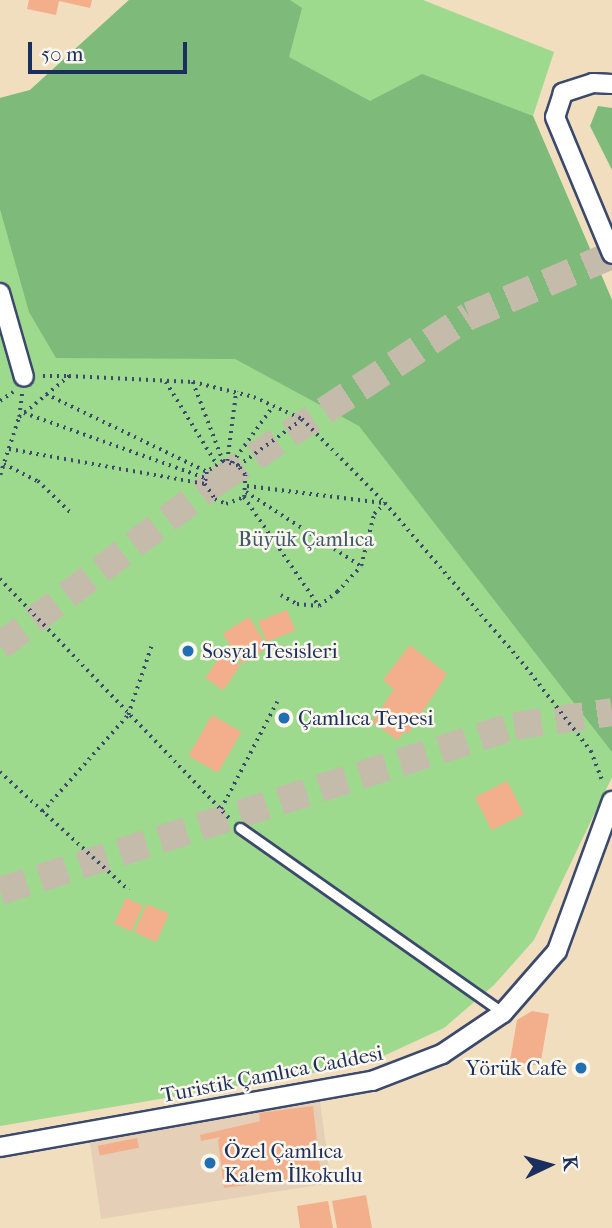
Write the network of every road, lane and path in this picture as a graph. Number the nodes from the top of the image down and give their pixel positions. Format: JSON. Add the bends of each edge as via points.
{"nodes":[{"id":1,"x":612,"y":84,"type":"edge"},
{"id":2,"x":612,"y":254,"type":"edge"},
{"id":3,"x":0,"y":293,"type":"edge"},
{"id":4,"x":24,"y":376,"type":"joint"},
{"id":5,"x":69,"y":376,"type":"junction"},
{"id":6,"x":166,"y":381,"type":"junction"},
{"id":7,"x":193,"y":382,"type":"junction"},
{"id":8,"x":236,"y":392,"type":"junction"},
{"id":9,"x":46,"y":394,"type":"junction"},
{"id":10,"x":273,"y":406,"type":"junction"},
{"id":11,"x":24,"y":413,"type":"junction"},
{"id":12,"x":302,"y":419,"type":"junction"},
{"id":13,"x":9,"y":449,"type":"junction"},
{"id":14,"x":228,"y":462,"type":"junction"},
{"id":15,"x":216,"y":463,"type":"junction"},
{"id":16,"x":4,"y":464,"type":"junction"},
{"id":17,"x":238,"y":466,"type":"junction"},
{"id":18,"x":207,"y":472,"type":"junction"},
{"id":19,"x":0,"y":475,"type":"edge"},
{"id":20,"x":206,"y":478,"type":"junction"},
{"id":21,"x":205,"y":484,"type":"junction"},
{"id":22,"x":247,"y":486,"type":"junction"},
{"id":23,"x":245,"y":494,"type":"junction"},
{"id":24,"x":385,"y":503,"type":"junction"},
{"id":25,"x":70,"y":512,"type":"dead end"},
{"id":26,"x":361,"y":566,"type":"junction"},
{"id":27,"x":0,"y":579,"type":"edge"},
{"id":28,"x":281,"y":595,"type":"dead end"},
{"id":29,"x":319,"y":606,"type":"junction"},
{"id":30,"x":151,"y":647,"type":"dead end"},
{"id":31,"x":277,"y":702,"type":"dead end"},
{"id":32,"x":128,"y":715,"type":"junction"},
{"id":33,"x":0,"y":772,"type":"edge"},
{"id":34,"x":611,"y":801,"type":"edge"},
{"id":35,"x":221,"y":809,"type":"junction"},
{"id":36,"x":42,"y":812,"type":"junction"},
{"id":37,"x":240,"y":828,"type":"joint"},
{"id":38,"x":129,"y":890,"type":"dead end"},
{"id":39,"x":503,"y":1013,"type":"junction"},
{"id":40,"x":0,"y":1147,"type":"edge"}],
"edges":[{"from":1,"to":2,"type":"street","via":[[593,83],[563,93],[555,117]]},
{"from":3,"to":4,"type":"street"},
{"from":4,"to":5,"type":"path"},
{"from":5,"to":6,"type":"path"},
{"from":5,"to":9,"type":"path"},
{"from":6,"to":7,"type":"path"},
{"from":6,"to":15,"type":"path"},
{"from":7,"to":8,"type":"path"},
{"from":7,"to":14,"type":"path"},
{"from":8,"to":10,"type":"path"},
{"from":8,"to":14,"type":"path"},
{"from":9,"to":11,"type":"path"},
{"from":9,"to":18,"type":"path"},
{"from":10,"to":12,"type":"path"},
{"from":10,"to":14,"type":"path"},
{"from":11,"to":13,"type":"path"},
{"from":11,"to":20,"type":"path"},
{"from":12,"to":17,"type":"path"},
{"from":12,"to":24,"type":"path"},
{"from":13,"to":16,"type":"path"},
{"from":13,"to":21,"type":"path"},
{"from":14,"to":15,"type":"path"},
{"from":14,"to":17,"type":"path"},
{"from":15,"to":18,"type":"path"},
{"from":16,"to":19,"type":"path"},
{"from":16,"to":25,"type":"path","via":[[38,481]]},
{"from":17,"to":22,"type":"path"},
{"from":18,"to":20,"type":"path"},
{"from":20,"to":21,"type":"path"},
{"from":21,"to":23,"type":"path","via":[[215,499],[226,503]]},
{"from":22,"to":23,"type":"path"},
{"from":22,"to":24,"type":"path"},
{"from":23,"to":26,"type":"path"},
{"from":23,"to":29,"type":"path"},
{"from":24,"to":26,"type":"path","via":[[374,514]]},
{"from":24,"to":34,"type":"path","via":[[522,662],[591,751]]},
{"from":26,"to":29,"type":"path"},
{"from":27,"to":32,"type":"path"},
{"from":28,"to":29,"type":"path","via":[[297,604]]},
{"from":30,"to":32,"type":"path"},
{"from":31,"to":35,"type":"path"},
{"from":32,"to":35,"type":"path"},
{"from":32,"to":36,"type":"path"},
{"from":33,"to":36,"type":"path"},
{"from":34,"to":39,"type":"street","name":"Turistik Çamlıca Caddesi","via":[[557,951]]},
{"from":35,"to":37,"type":"path"},
{"from":36,"to":38,"type":"path"},
{"from":37,"to":39,"type":"lane"},
{"from":39,"to":40,"type":"street","name":"Turistik Çamlıca Caddesi","via":[[442,1054],[372,1082]]}]}
